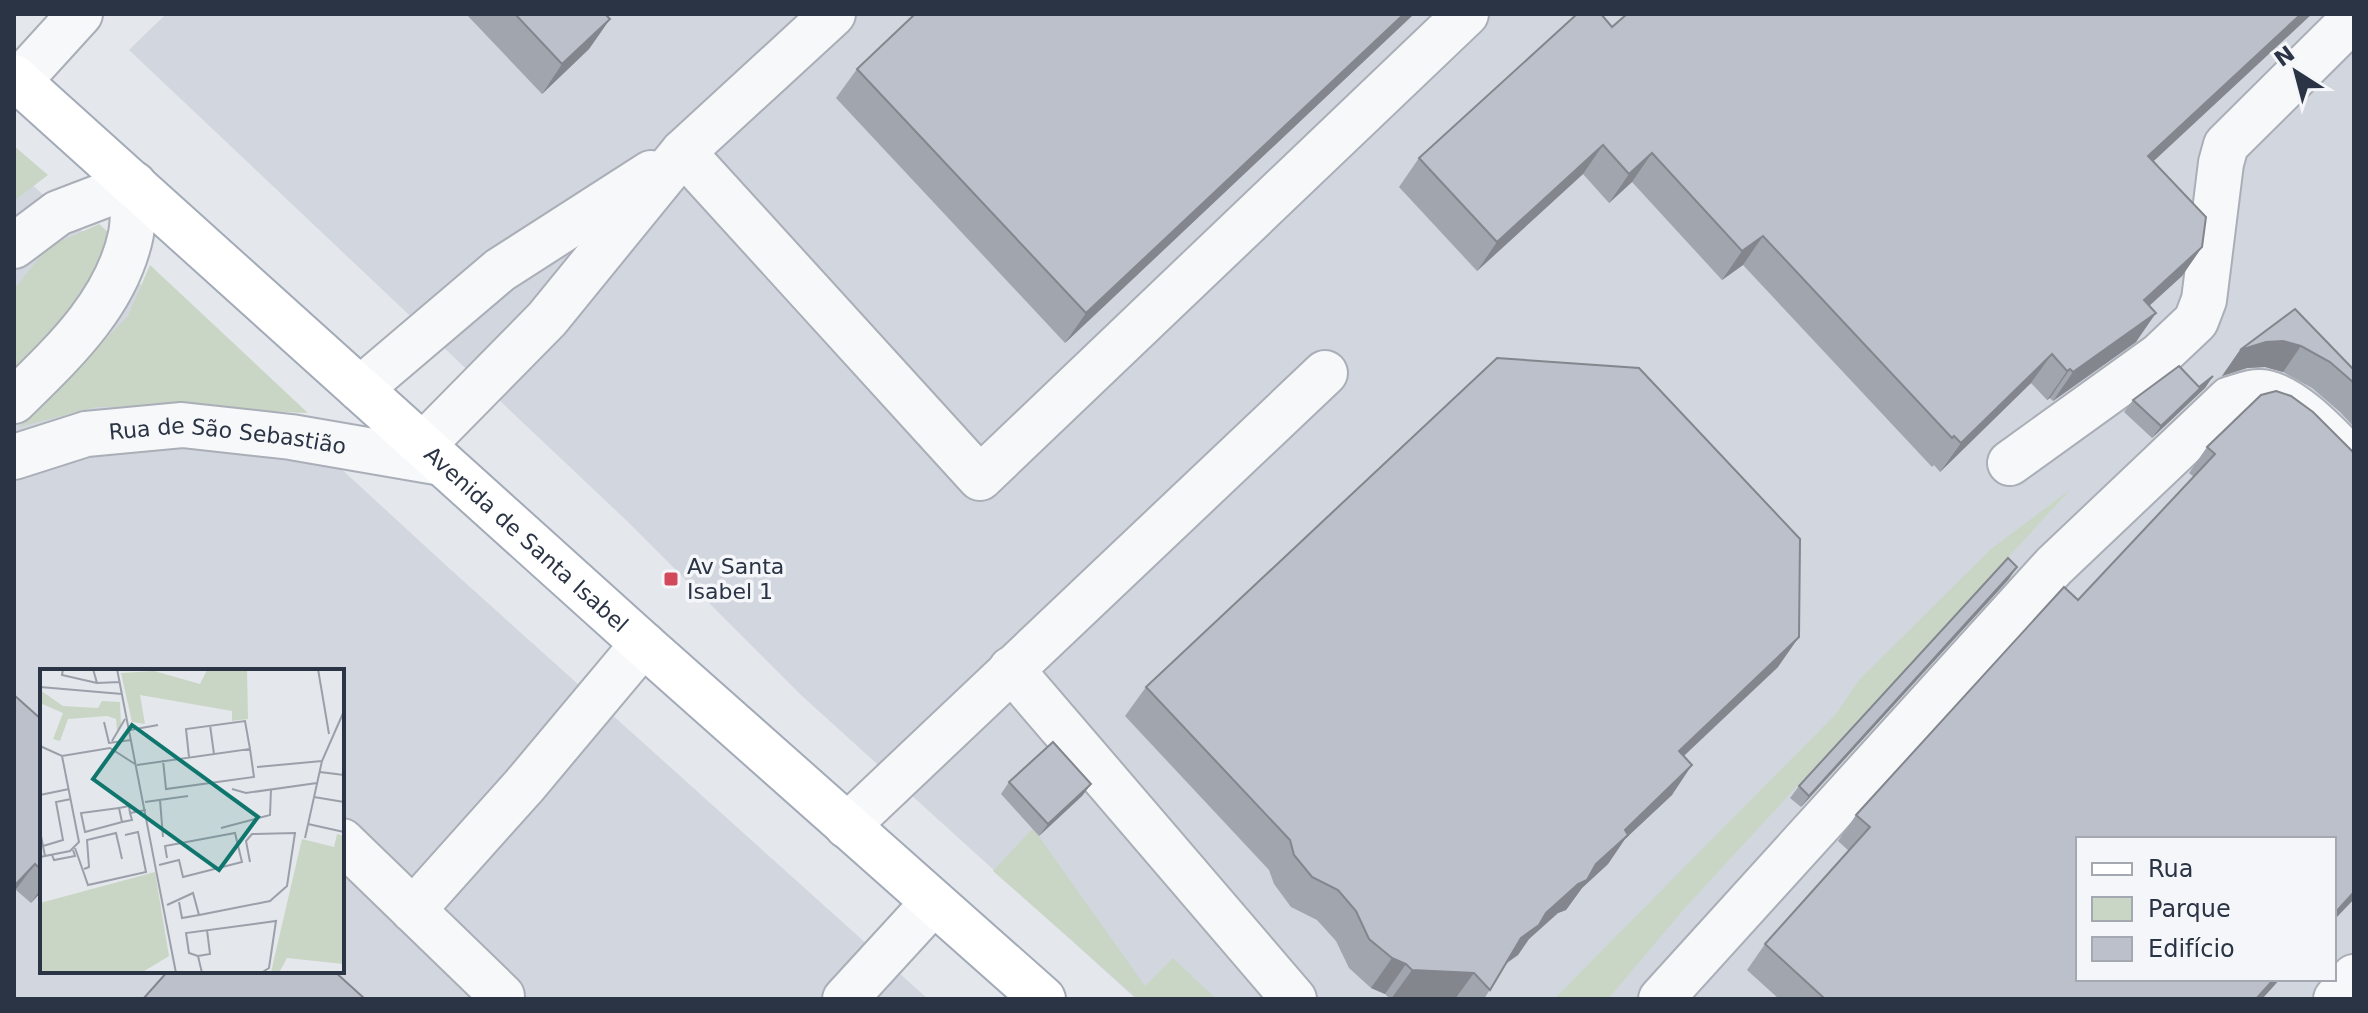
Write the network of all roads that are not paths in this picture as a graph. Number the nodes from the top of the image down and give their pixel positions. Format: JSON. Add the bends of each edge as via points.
{"nodes":[{"id":1,"x":80,"y":14,"type":"edge"},
{"id":2,"x":833,"y":14,"type":"edge"},
{"id":3,"x":1466,"y":14,"type":"edge"},
{"id":4,"x":2354,"y":18,"type":"edge"},
{"id":5,"x":16,"y":79,"type":"edge"},
{"id":6,"x":683,"y":152,"type":"junction"},
{"id":7,"x":134,"y":184,"type":"junction"},
{"id":8,"x":14,"y":246,"type":"edge"},
{"id":9,"x":1325,"y":373,"type":"dead end"},
{"id":10,"x":360,"y":389,"type":"junction"},
{"id":11,"x":14,"y":401,"type":"edge"},
{"id":12,"x":432,"y":455,"type":"junction"},
{"id":13,"x":14,"y":457,"type":"edge"},
{"id":14,"x":2354,"y":462,"type":"edge"},
{"id":15,"x":2010,"y":463,"type":"dead end"},
{"id":16,"x":643,"y":644,"type":"junction"},
{"id":17,"x":1011,"y":669,"type":"junction"},
{"id":18,"x":847,"y":826,"type":"junction"},
{"id":19,"x":344,"y":843,"type":"edge"},
{"id":20,"x":933,"y":903,"type":"junction"},
{"id":21,"x":413,"y":910,"type":"junction"},
{"id":22,"x":2354,"y":977,"type":"edge"},
{"id":23,"x":502,"y":996,"type":"dead end"},
{"id":24,"x":845,"y":999,"type":"edge"},
{"id":25,"x":1043,"y":999,"type":"edge"},
{"id":26,"x":1294,"y":999,"type":"edge"},
{"id":27,"x":1661,"y":999,"type":"edge"},
{"id":28,"x":2336,"y":999,"type":"edge"}],
"edges":[{"from":1,"to":5,"type":"street"},
{"from":2,"to":6,"type":"street"},
{"from":3,"to":6,"type":"street","via":[[980,478]]},
{"from":4,"to":15,"type":"street","via":[[2226,145],[2204,300],[2196,321],[2160,355]]},
{"from":5,"to":7,"type":"main road","name":"Avenida de Santa Isabel"},
{"from":6,"to":10,"type":"street","via":[[500,270]]},
{"from":6,"to":12,"type":"street"},
{"from":7,"to":8,"type":"street","via":[[58,213]]},
{"from":7,"to":10,"type":"main road","name":"Avenida de Santa Isabel"},
{"from":7,"to":11,"type":"street","via":[[132,231],[122,267],[100,308]]},
{"from":9,"to":17,"type":"street"},
{"from":10,"to":12,"type":"main road","name":"Avenida de Santa Isabel"},
{"from":12,"to":13,"type":"street","name":"Rua de São Sebastião","via":[[182,425],[86,434]]},
{"from":12,"to":16,"type":"main road","name":"Avenida de Santa Isabel"},
{"from":14,"to":27,"type":"street","via":[[2288,401],[2260,391],[2230,399],[2054,566]]},
{"from":16,"to":18,"type":"main road","name":"Avenida de Santa Isabel"},
{"from":16,"to":21,"type":"street"},
{"from":17,"to":18,"type":"street"},
{"from":17,"to":26,"type":"street"},
{"from":18,"to":20,"type":"main road","name":"Avenida de Santa Isabel"},
{"from":19,"to":21,"type":"street"},
{"from":20,"to":24,"type":"street"},
{"from":20,"to":25,"type":"main road","name":"Avenida de Santa Isabel"},
{"from":21,"to":23,"type":"street"},
{"from":22,"to":28,"type":"street"}]}
